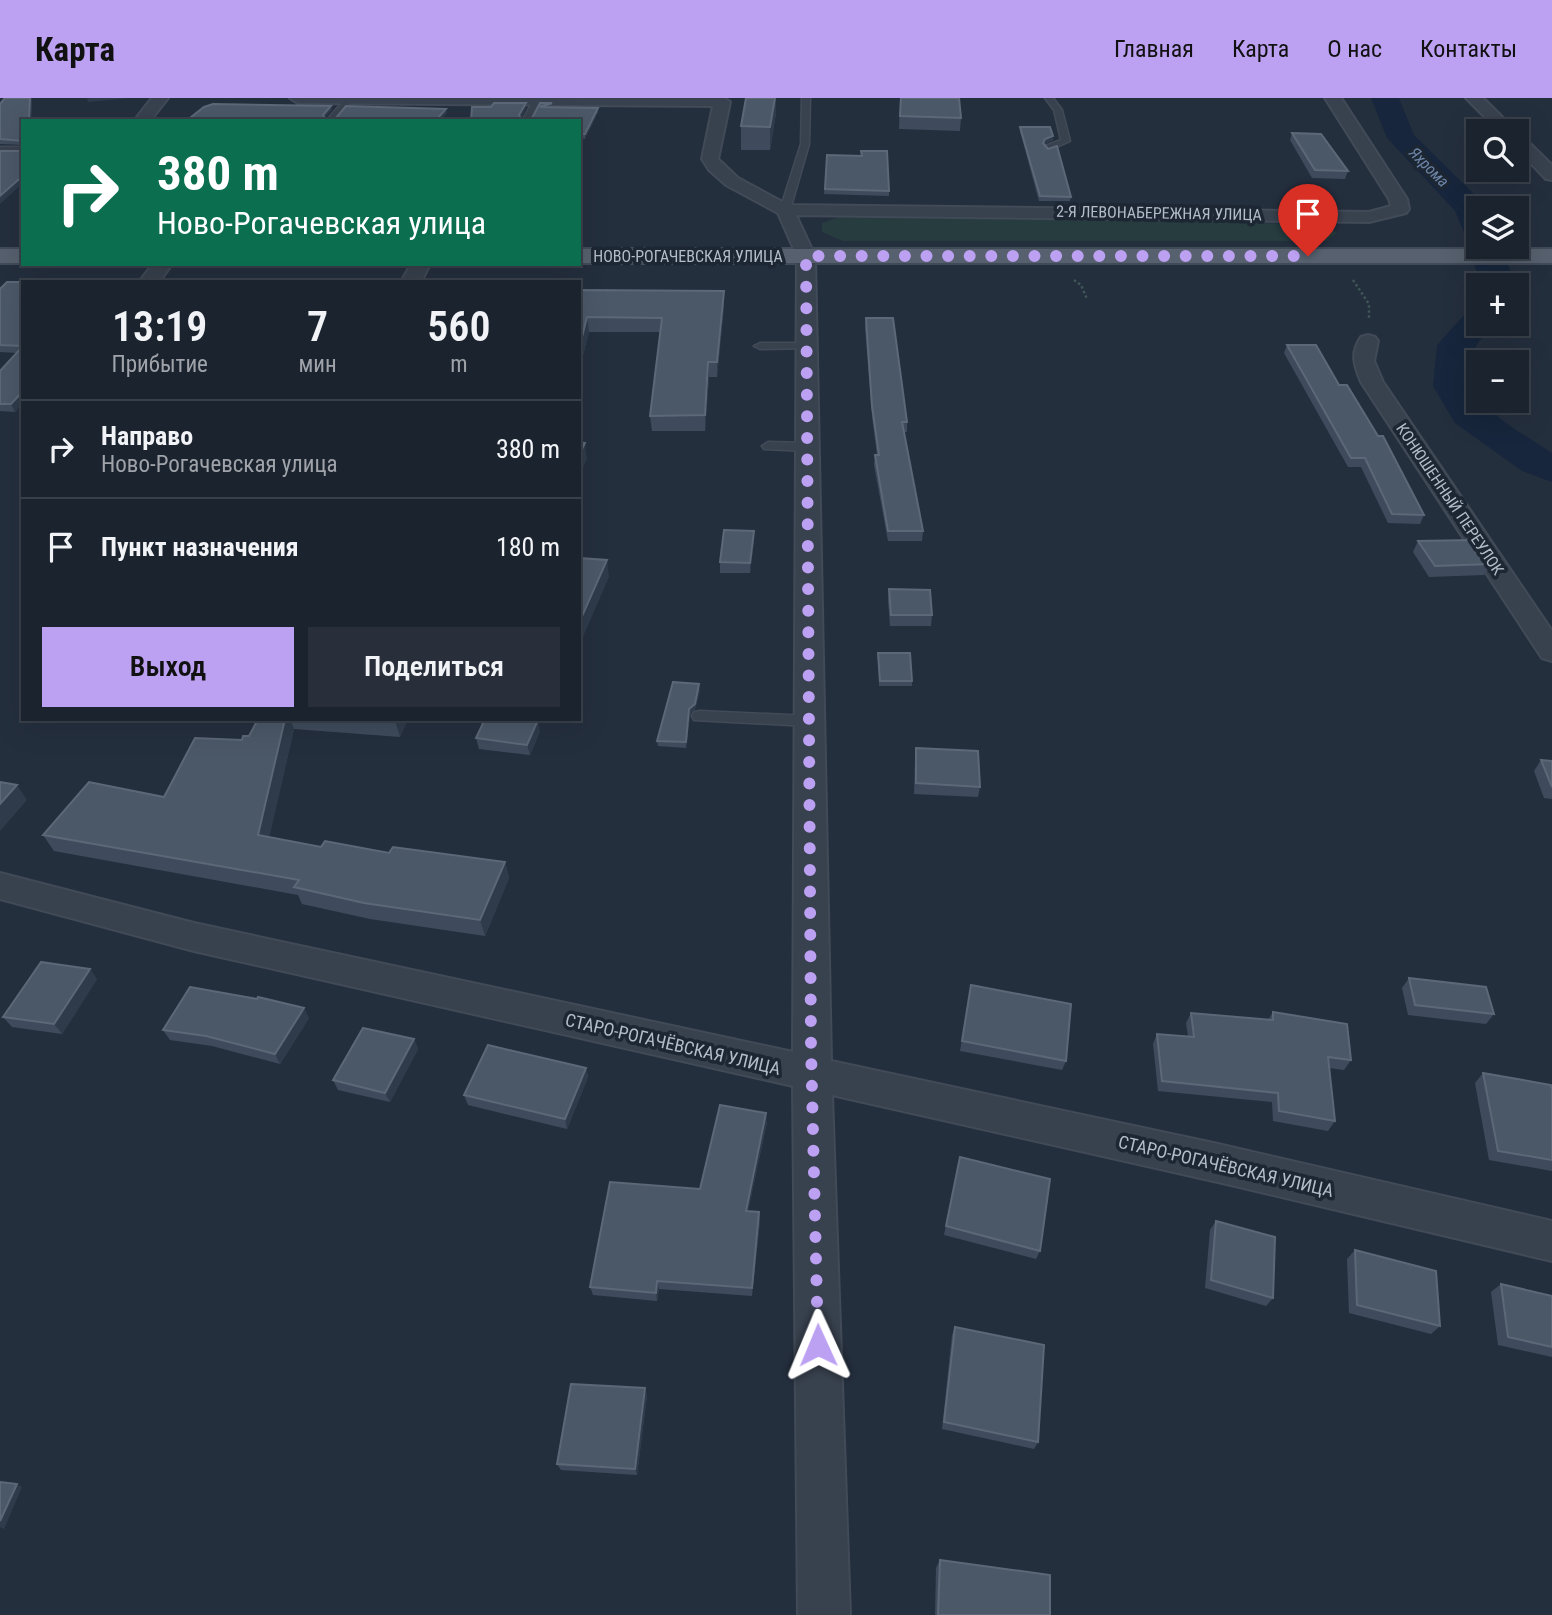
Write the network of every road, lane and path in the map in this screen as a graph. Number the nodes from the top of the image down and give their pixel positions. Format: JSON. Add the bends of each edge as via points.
{"nodes":[{"id":1,"x":160,"y":98,"type":"edge"},
{"id":2,"x":298,"y":98,"type":"edge"},
{"id":3,"x":806,"y":98,"type":"edge"},
{"id":4,"x":1049,"y":98,"type":"edge"},
{"id":5,"x":1333,"y":98,"type":"edge"},
{"id":6,"x":1474,"y":98,"type":"edge"},
{"id":7,"x":349,"y":100,"type":"junction"},
{"id":8,"x":723,"y":100,"type":"edge"},
{"id":9,"x":537,"y":102,"type":"junction"},
{"id":10,"x":144,"y":119,"type":"edge"},
{"id":11,"x":332,"y":119,"type":"edge"},
{"id":12,"x":527,"y":119,"type":"edge"},
{"id":13,"x":1496,"y":119,"type":"edge"},
{"id":14,"x":1048,"y":149,"type":"edge"},
{"id":15,"x":0,"y":150,"type":"edge"},
{"id":16,"x":21,"y":150,"type":"edge"},
{"id":17,"x":1529,"y":152,"type":"edge"},
{"id":18,"x":1552,"y":174,"type":"edge"},
{"id":19,"x":785,"y":210,"type":"junction"},
{"id":20,"x":581,"y":256,"type":"edge"},
{"id":21,"x":806,"y":256,"type":"junction"},
{"id":22,"x":1552,"y":256,"type":"edge"},
{"id":23,"x":161,"y":266,"type":"edge"},
{"id":24,"x":151,"y":280,"type":"edge"},
{"id":25,"x":1368,"y":341,"type":"dead end"},
{"id":26,"x":760,"y":346,"type":"dead end"},
{"id":27,"x":806,"y":346,"type":"junction"},
{"id":28,"x":768,"y":446,"type":"dead end"},
{"id":29,"x":807,"y":447,"type":"junction"},
{"id":30,"x":1552,"y":652,"type":"edge"},
{"id":31,"x":701,"y":716,"type":"dead end"},
{"id":32,"x":809,"y":721,"type":"junction"},
{"id":33,"x":0,"y":886,"type":"edge"},
{"id":34,"x":812,"y":1074,"type":"junction"},
{"id":35,"x":1552,"y":1241,"type":"edge"},
{"id":36,"x":824,"y":1615,"type":"edge"}],
"edges":[{"from":1,"to":10,"type":"street"},
{"from":2,"to":7,"type":"street"},
{"from":3,"to":19,"type":"lane","via":[[805,144]]},
{"from":4,"to":14,"type":"lane","via":[[1058,110],[1066,141]]},
{"from":5,"to":19,"type":"street","name":"2-Я ЛЕВОНАБЕРЕЖНАЯ УЛИЦА","via":[[1400,209],[1369,216]]},
{"from":6,"to":13,"type":"street"},
{"from":7,"to":9,"type":"street"},
{"from":7,"to":11,"type":"lane"},
{"from":8,"to":9,"type":"street"},
{"from":8,"to":19,"type":"street","via":[[710,159],[713,166]]},
{"from":9,"to":12,"type":"lane"},
{"from":15,"to":16,"type":"lane"},
{"from":17,"to":18,"type":"street"},
{"from":19,"to":21,"type":"street"},
{"from":20,"to":21,"type":"main road","name":"НОВО-РОГАЧЕВСКАЯ УЛИЦА"},
{"from":21,"to":22,"type":"main road","name":"НОВО-РОГАЧЕВСКАЯ УЛИЦА"},
{"from":21,"to":27,"type":"street"},
{"from":23,"to":24,"type":"street"},
{"from":25,"to":30,"type":"street","name":"КОНЮШЕННЫЙ ПЕРЕУЛОК","via":[[1363,361],[1372,382]]},
{"from":26,"to":27,"type":"lane"},
{"from":27,"to":29,"type":"street"},
{"from":28,"to":29,"type":"lane"},
{"from":29,"to":32,"type":"street"},
{"from":31,"to":32,"type":"lane"},
{"from":32,"to":34,"type":"street"},
{"from":33,"to":34,"type":"street","name":"СТАРО-РОГАЧЁВСКАЯ УЛИЦА","via":[[194,937]]},
{"from":34,"to":35,"type":"street","name":"СТАРО-РОГАЧЁВСКАЯ УЛИЦА"},
{"from":34,"to":36,"type":"street"}]}
